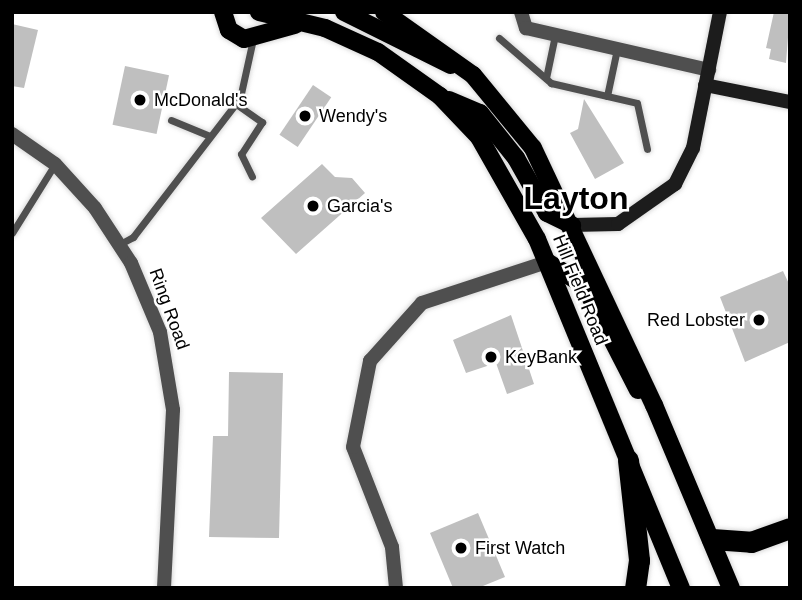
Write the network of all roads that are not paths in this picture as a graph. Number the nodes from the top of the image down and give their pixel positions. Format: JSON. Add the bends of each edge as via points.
{"nodes":[{"id":1,"x":223,"y":12,"type":"edge"},
{"id":2,"x":260,"y":12,"type":"edge"},
{"id":3,"x":344,"y":12,"type":"edge"},
{"id":4,"x":384,"y":12,"type":"edge"},
{"id":5,"x":720,"y":12,"type":"edge"},
{"id":6,"x":521,"y":14,"type":"edge"},
{"id":7,"x":314,"y":25,"type":"junction"},
{"id":8,"x":555,"y":35,"type":"junction"},
{"id":9,"x":499,"y":38,"type":"dead end"},
{"id":10,"x":253,"y":39,"type":"junction"},
{"id":11,"x":617,"y":49,"type":"junction"},
{"id":12,"x":709,"y":70,"type":"junction"},
{"id":13,"x":473,"y":75,"type":"junction"},
{"id":14,"x":545,"y":78,"type":"junction"},
{"id":15,"x":705,"y":85,"type":"junction"},
{"id":16,"x":440,"y":96,"type":"junction"},
{"id":17,"x":607,"y":96,"type":"junction"},
{"id":18,"x":790,"y":102,"type":"edge"},
{"id":19,"x":236,"y":104,"type":"junction"},
{"id":20,"x":171,"y":120,"type":"dead end"},
{"id":21,"x":12,"y":134,"type":"edge"},
{"id":22,"x":210,"y":136,"type":"junction"},
{"id":23,"x":647,"y":149,"type":"dead end"},
{"id":24,"x":54,"y":164,"type":"junction"},
{"id":25,"x":252,"y":177,"type":"dead end"},
{"id":26,"x":575,"y":226,"type":"junction"},
{"id":27,"x":12,"y":233,"type":"edge"},
{"id":28,"x":120,"y":244,"type":"junction"},
{"id":29,"x":547,"y":262,"type":"junction"},
{"id":30,"x":662,"y":424,"type":"junction"},
{"id":31,"x":628,"y":460,"type":"junction"},
{"id":32,"x":790,"y":528,"type":"edge"},
{"id":33,"x":712,"y":539,"type":"junction"},
{"id":34,"x":164,"y":588,"type":"edge"},
{"id":35,"x":396,"y":588,"type":"edge"},
{"id":36,"x":635,"y":588,"type":"edge"},
{"id":37,"x":681,"y":588,"type":"edge"},
{"id":38,"x":731,"y":588,"type":"edge"}],
"edges":[{"from":1,"to":10,"type":"main road","via":[[230,32]]},
{"from":2,"to":7,"type":"main road","name":"Hill Field Road"},
{"from":3,"to":13,"type":"main road"},
{"from":4,"to":13,"type":"main road","name":"Hill Field Road"},
{"from":5,"to":12,"type":"main road"},
{"from":6,"to":8,"type":"street","via":[[526,28]]},
{"from":7,"to":10,"type":"main road","via":[[276,27]]},
{"from":7,"to":16,"type":"main road","name":"Hill Field Road","via":[[372,48]]},
{"from":8,"to":11,"type":"street"},
{"from":8,"to":14,"type":"lane"},
{"from":9,"to":14,"type":"lane"},
{"from":10,"to":19,"type":"lane","via":[[247,83]]},
{"from":11,"to":12,"type":"street"},
{"from":11,"to":17,"type":"lane"},
{"from":12,"to":15,"type":"main road"},
{"from":13,"to":26,"type":"main road","name":"Hill Field Road","via":[[526,137]]},
{"from":14,"to":17,"type":"lane"},
{"from":15,"to":18,"type":"main road"},
{"from":15,"to":26,"type":"main road","via":[[691,153],[668,192],[612,226]]},
{"from":16,"to":26,"type":"main road","via":[[480,113],[516,159],[547,214]]},
{"from":16,"to":29,"type":"main road","name":"Hill Field Road","via":[[500,168]]},
{"from":17,"to":23,"type":"lane","via":[[637,103]]},
{"from":19,"to":22,"type":"lane"},
{"from":19,"to":25,"type":"lane","via":[[262,122],[241,154]]},
{"from":20,"to":22,"type":"lane"},
{"from":21,"to":24,"type":"street","name":"Ring Road"},
{"from":22,"to":28,"type":"lane","via":[[133,237]]},
{"from":24,"to":27,"type":"lane"},
{"from":24,"to":28,"type":"street","name":"Ring Road"},
{"from":26,"to":30,"type":"main road","name":"Hill Field Road"},
{"from":28,"to":34,"type":"street","name":"Ring Road","via":[[157,322],[171,385],[173,491]]},
{"from":29,"to":30,"type":"main road","via":[[584,285],[621,366]]},
{"from":29,"to":31,"type":"main road","name":"Hill Field Road"},
{"from":29,"to":35,"type":"street","via":[[422,303],[370,361],[354,447],[392,547]]},
{"from":30,"to":33,"type":"main road","name":"Hill Field Road"},
{"from":31,"to":36,"type":"highway","via":[[639,560]]},
{"from":31,"to":37,"type":"main road","name":"Hill Field Road"},
{"from":32,"to":33,"type":"highway","via":[[751,542]]},
{"from":33,"to":38,"type":"main road","name":"Hill Field Road"}]}
